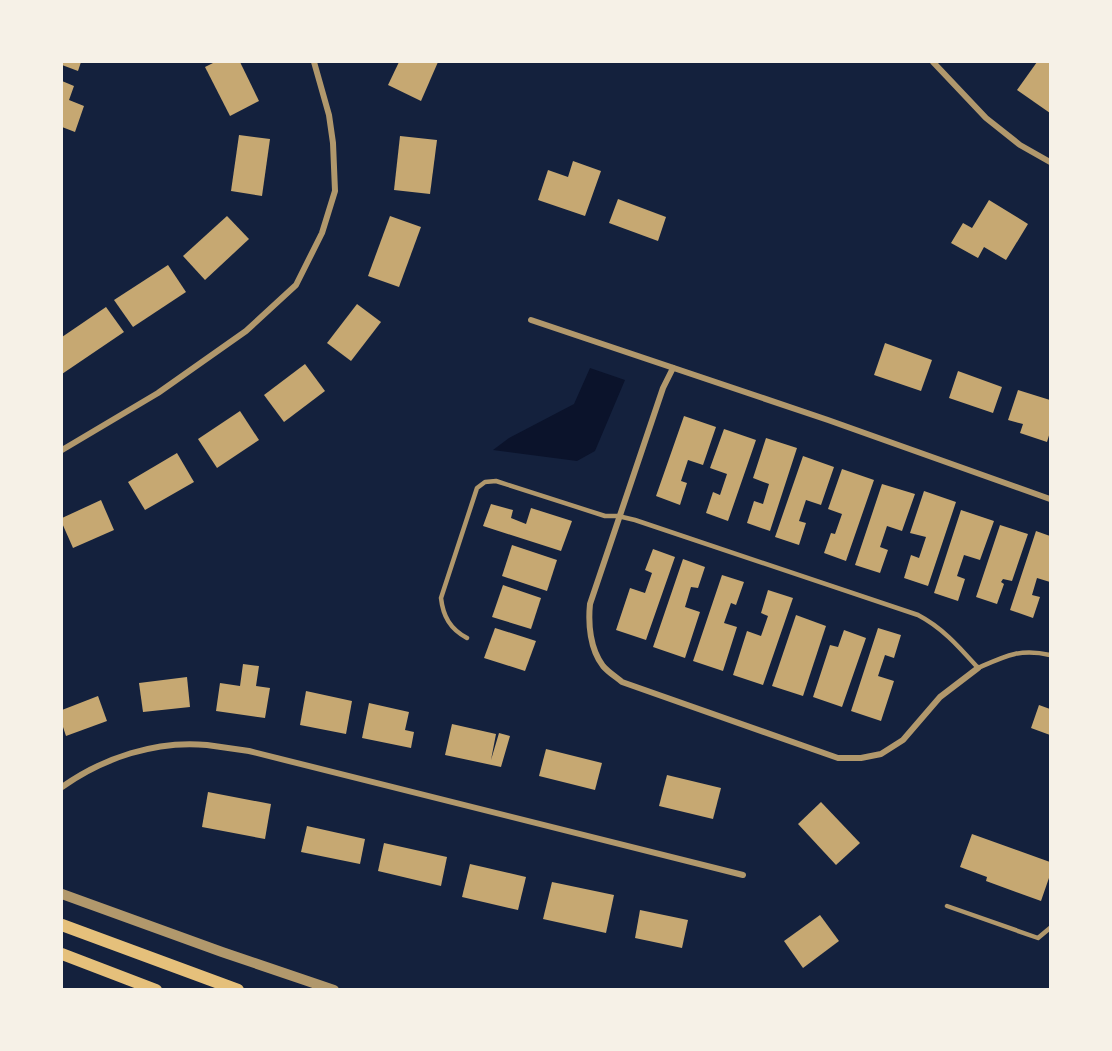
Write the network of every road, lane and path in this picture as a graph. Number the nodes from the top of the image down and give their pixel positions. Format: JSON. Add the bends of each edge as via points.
{"nodes":[{"id":1,"x":314,"y":62,"type":"edge"},
{"id":2,"x":933,"y":62,"type":"edge"},
{"id":3,"x":1050,"y":162,"type":"edge"},
{"id":4,"x":531,"y":320,"type":"dead end"},
{"id":5,"x":673,"y":368,"type":"junction"},
{"id":6,"x":62,"y":450,"type":"edge"},
{"id":7,"x":1050,"y":499,"type":"edge"},
{"id":8,"x":618,"y":516,"type":"junction"},
{"id":9,"x":467,"y":638,"type":"dead end"},
{"id":10,"x":1050,"y":655,"type":"edge"},
{"id":11,"x":978,"y":668,"type":"junction"},
{"id":12,"x":62,"y":787,"type":"edge"},
{"id":13,"x":743,"y":875,"type":"dead end"},
{"id":14,"x":62,"y":894,"type":"edge"},
{"id":15,"x":947,"y":906,"type":"dead end"},
{"id":16,"x":62,"y":926,"type":"edge"},
{"id":17,"x":1050,"y":928,"type":"edge"},
{"id":18,"x":62,"y":954,"type":"edge"},
{"id":19,"x":156,"y":990,"type":"edge"},
{"id":20,"x":238,"y":990,"type":"edge"},
{"id":21,"x":334,"y":990,"type":"edge"}],
"edges":[{"from":1,"to":6,"type":"street","via":[[329,115],[335,191],[322,233],[296,285],[246,331],[158,393]]},
{"from":2,"to":3,"type":"street","via":[[986,118]]},
{"from":4,"to":5,"type":"street"},
{"from":5,"to":7,"type":"street"},
{"from":5,"to":8,"type":"street"},
{"from":8,"to":9,"type":"lane","via":[[605,516],[496,481],[477,488],[441,598],[451,627]]},
{"from":8,"to":11,"type":"lane","via":[[918,615],[954,641]]},
{"from":8,"to":11,"type":"street","via":[[588,622],[603,666],[622,682],[838,758],[861,758],[881,754],[903,740],[940,697]]},
{"from":10,"to":11,"type":"lane","via":[[1020,652]]},
{"from":12,"to":13,"type":"street","via":[[80,774],[138,751],[206,745],[249,751]]},
{"from":14,"to":21,"type":"street"},
{"from":15,"to":17,"type":"lane","via":[[1038,938]]},
{"from":16,"to":20,"type":"main road"},
{"from":18,"to":19,"type":"main road"}]}
